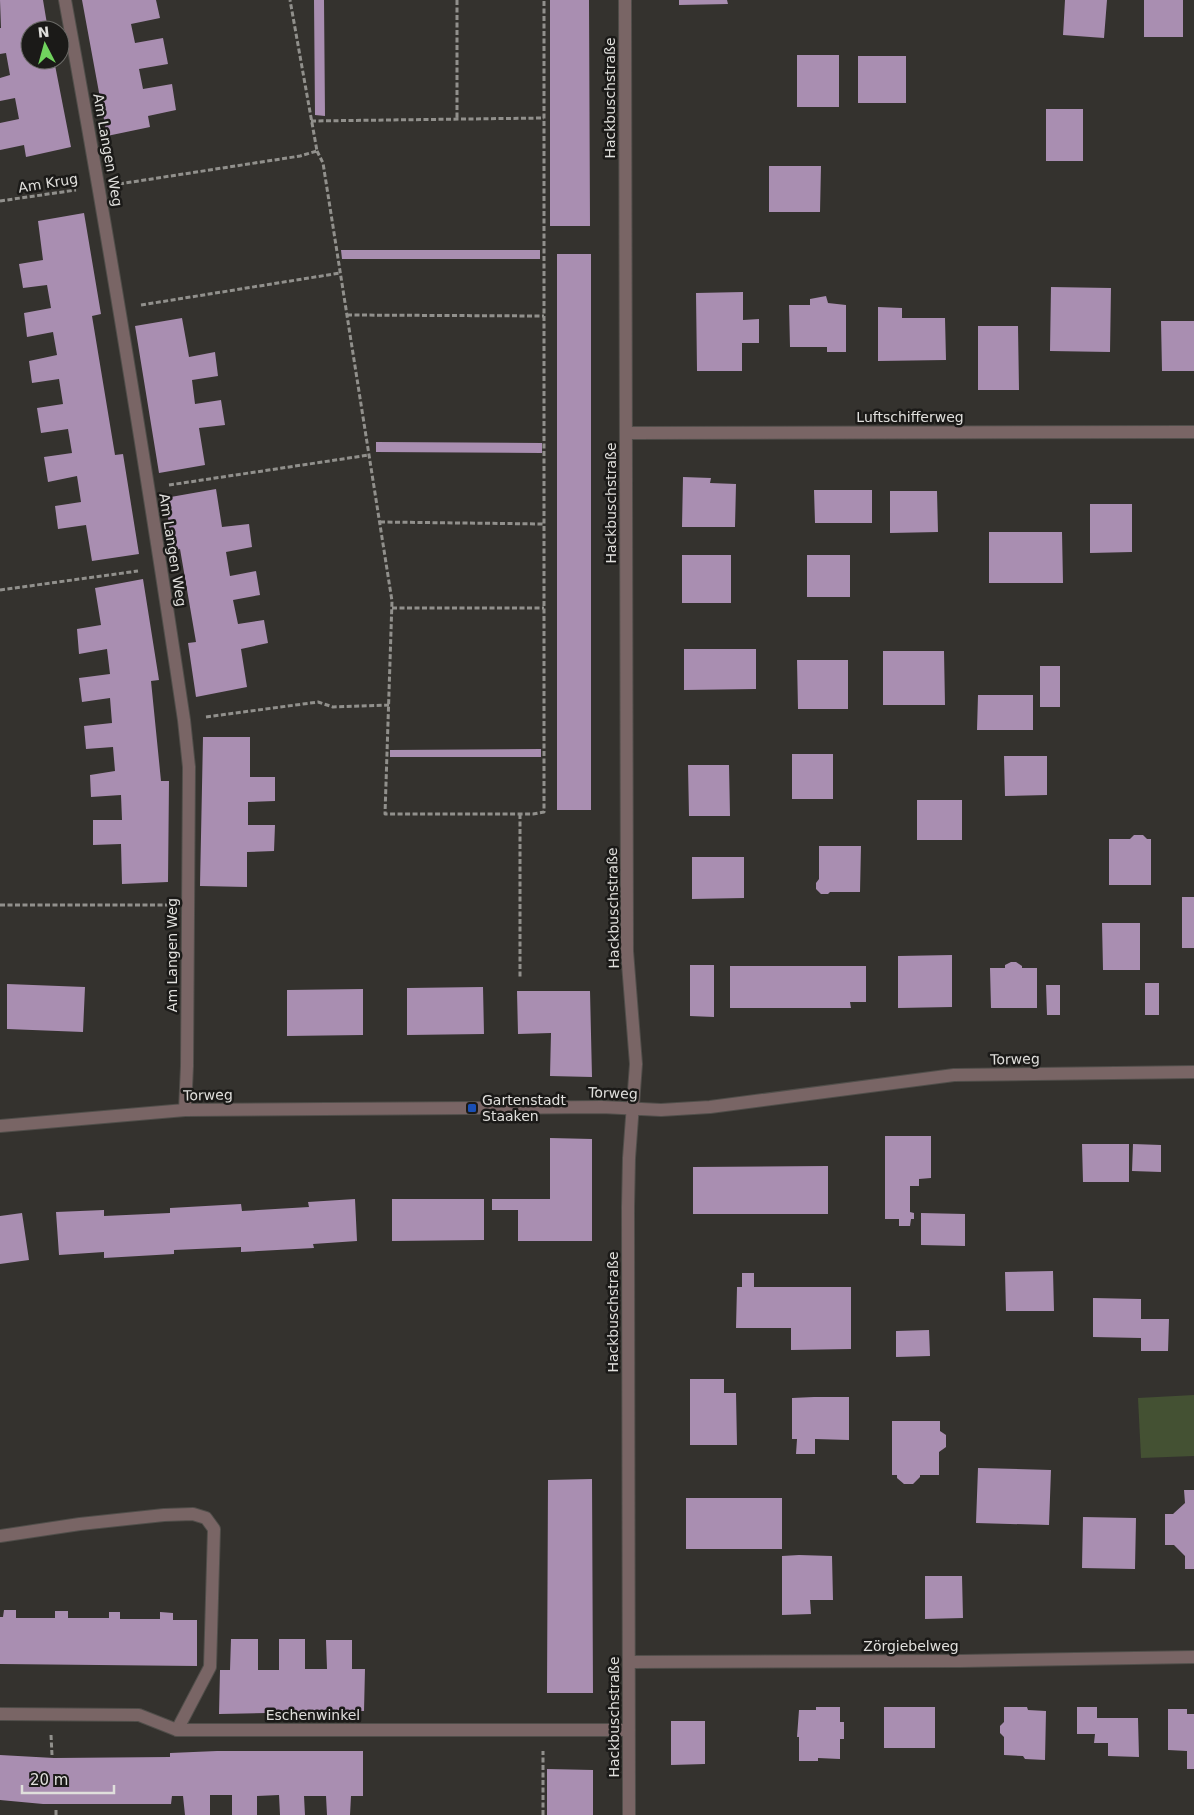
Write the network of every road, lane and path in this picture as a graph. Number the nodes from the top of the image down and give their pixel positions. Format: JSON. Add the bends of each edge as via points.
{"nodes":[{"id":1,"x":64,"y":0,"type":"edge"},
{"id":2,"x":290,"y":0,"type":"edge"},
{"id":3,"x":456,"y":0,"type":"edge"},
{"id":4,"x":544,"y":0,"type":"edge"},
{"id":5,"x":625,"y":0,"type":"edge"},
{"id":6,"x":544,"y":118,"type":"junction"},
{"id":7,"x":457,"y":119,"type":"junction"},
{"id":8,"x":311,"y":121,"type":"junction"},
{"id":9,"x":317,"y":151,"type":"junction"},
{"id":10,"x":99,"y":186,"type":"junction"},
{"id":11,"x":0,"y":202,"type":"edge"},
{"id":12,"x":340,"y":273,"type":"junction"},
{"id":13,"x":120,"y":308,"type":"junction"},
{"id":14,"x":347,"y":315,"type":"junction"},
{"id":15,"x":544,"y":316,"type":"junction"},
{"id":16,"x":1194,"y":432,"type":"edge"},
{"id":17,"x":626,"y":434,"type":"junction"},
{"id":18,"x":369,"y":455,"type":"junction"},
{"id":19,"x":148,"y":488,"type":"junction"},
{"id":20,"x":380,"y":522,"type":"junction"},
{"id":21,"x":544,"y":524,"type":"junction"},
{"id":22,"x":161,"y":567,"type":"junction"},
{"id":23,"x":0,"y":590,"type":"edge"},
{"id":24,"x":392,"y":608,"type":"junction"},
{"id":25,"x":544,"y":608,"type":"junction"},
{"id":26,"x":389,"y":705,"type":"junction"},
{"id":27,"x":184,"y":720,"type":"junction"},
{"id":28,"x":520,"y":814,"type":"junction"},
{"id":29,"x":0,"y":905,"type":"edge"},
{"id":30,"x":187,"y":905,"type":"junction"},
{"id":31,"x":520,"y":979,"type":"dead end"},
{"id":32,"x":1194,"y":1072,"type":"edge"},
{"id":33,"x":633,"y":1109,"type":"junction"},
{"id":34,"x":185,"y":1110,"type":"junction"},
{"id":35,"x":0,"y":1126,"type":"edge"},
{"id":36,"x":0,"y":1536,"type":"edge"},
{"id":37,"x":1194,"y":1657,"type":"edge"},
{"id":38,"x":629,"y":1662,"type":"junction"},
{"id":39,"x":0,"y":1714,"type":"edge"},
{"id":40,"x":543,"y":1729,"type":"junction"},
{"id":41,"x":176,"y":1730,"type":"junction"},
{"id":42,"x":629,"y":1730,"type":"junction"},
{"id":43,"x":56,"y":1810,"type":"dead end"},
{"id":44,"x":56,"y":1815,"type":"edge"},
{"id":45,"x":543,"y":1815,"type":"edge"},
{"id":46,"x":629,"y":1815,"type":"edge"}],
"edges":[{"from":1,"to":10,"type":"street","name":"Am Langen Weg"},
{"from":2,"to":8,"type":"path"},
{"from":3,"to":7,"type":"path"},
{"from":4,"to":6,"type":"path"},
{"from":5,"to":17,"type":"street","name":"Hackbuschstraße"},
{"from":6,"to":7,"type":"path"},
{"from":6,"to":15,"type":"path"},
{"from":7,"to":8,"type":"path"},
{"from":8,"to":9,"type":"path"},
{"from":9,"to":10,"type":"path","name":"Am Krug"},
{"from":9,"to":12,"type":"path","via":[[323,163]]},
{"from":10,"to":11,"type":"path","name":"Am Krug"},
{"from":10,"to":13,"type":"street","name":"Am Langen Weg"},
{"from":12,"to":13,"type":"path"},
{"from":12,"to":14,"type":"path"},
{"from":13,"to":19,"type":"street","name":"Am Langen Weg"},
{"from":14,"to":15,"type":"path"},
{"from":14,"to":18,"type":"path"},
{"from":15,"to":21,"type":"path"},
{"from":16,"to":17,"type":"street","name":"Luftschifferweg"},
{"from":17,"to":33,"type":"street","name":"Hackbuschstraße","via":[[627,951],[636,1064]]},
{"from":18,"to":19,"type":"path"},
{"from":18,"to":20,"type":"path"},
{"from":19,"to":22,"type":"street","name":"Am Langen Weg"},
{"from":20,"to":21,"type":"path"},
{"from":20,"to":24,"type":"path"},
{"from":21,"to":25,"type":"path"},
{"from":22,"to":23,"type":"path"},
{"from":22,"to":27,"type":"street","name":"Am Langen Weg"},
{"from":24,"to":25,"type":"path"},
{"from":24,"to":26,"type":"path"},
{"from":25,"to":28,"type":"path","via":[[544,812]]},
{"from":26,"to":27,"type":"path","via":[[333,706],[318,702]]},
{"from":26,"to":28,"type":"path","via":[[385,814]]},
{"from":27,"to":30,"type":"street","name":"Am Langen Weg","via":[[189,767]]},
{"from":28,"to":31,"type":"path"},
{"from":29,"to":30,"type":"path"},
{"from":30,"to":34,"type":"street","name":"Am Langen Weg"},
{"from":32,"to":33,"type":"street","name":"Torweg","via":[[954,1075],[710,1107]]},
{"from":33,"to":34,"type":"street","name":"Torweg"},
{"from":33,"to":38,"type":"street","name":"Hackbuschstraße","via":[[628,1207]]},
{"from":34,"to":35,"type":"street","name":"Torweg"},
{"from":36,"to":41,"type":"street","via":[[164,1515],[193,1514],[206,1518],[214,1530],[210,1666]]},
{"from":37,"to":38,"type":"street","name":"Zörgiebelweg"},
{"from":38,"to":42,"type":"street","name":"Hackbuschstraße"},
{"from":39,"to":41,"type":"street","name":"Eschenwinkel","via":[[139,1715]]},
{"from":40,"to":41,"type":"street","name":"Eschenwinkel"},
{"from":40,"to":42,"type":"street","name":"Eschenwinkel"},
{"from":40,"to":45,"type":"path"},
{"from":42,"to":46,"type":"street","name":"Hackbuschstraße"},
{"from":43,"to":44,"type":"path"}]}
